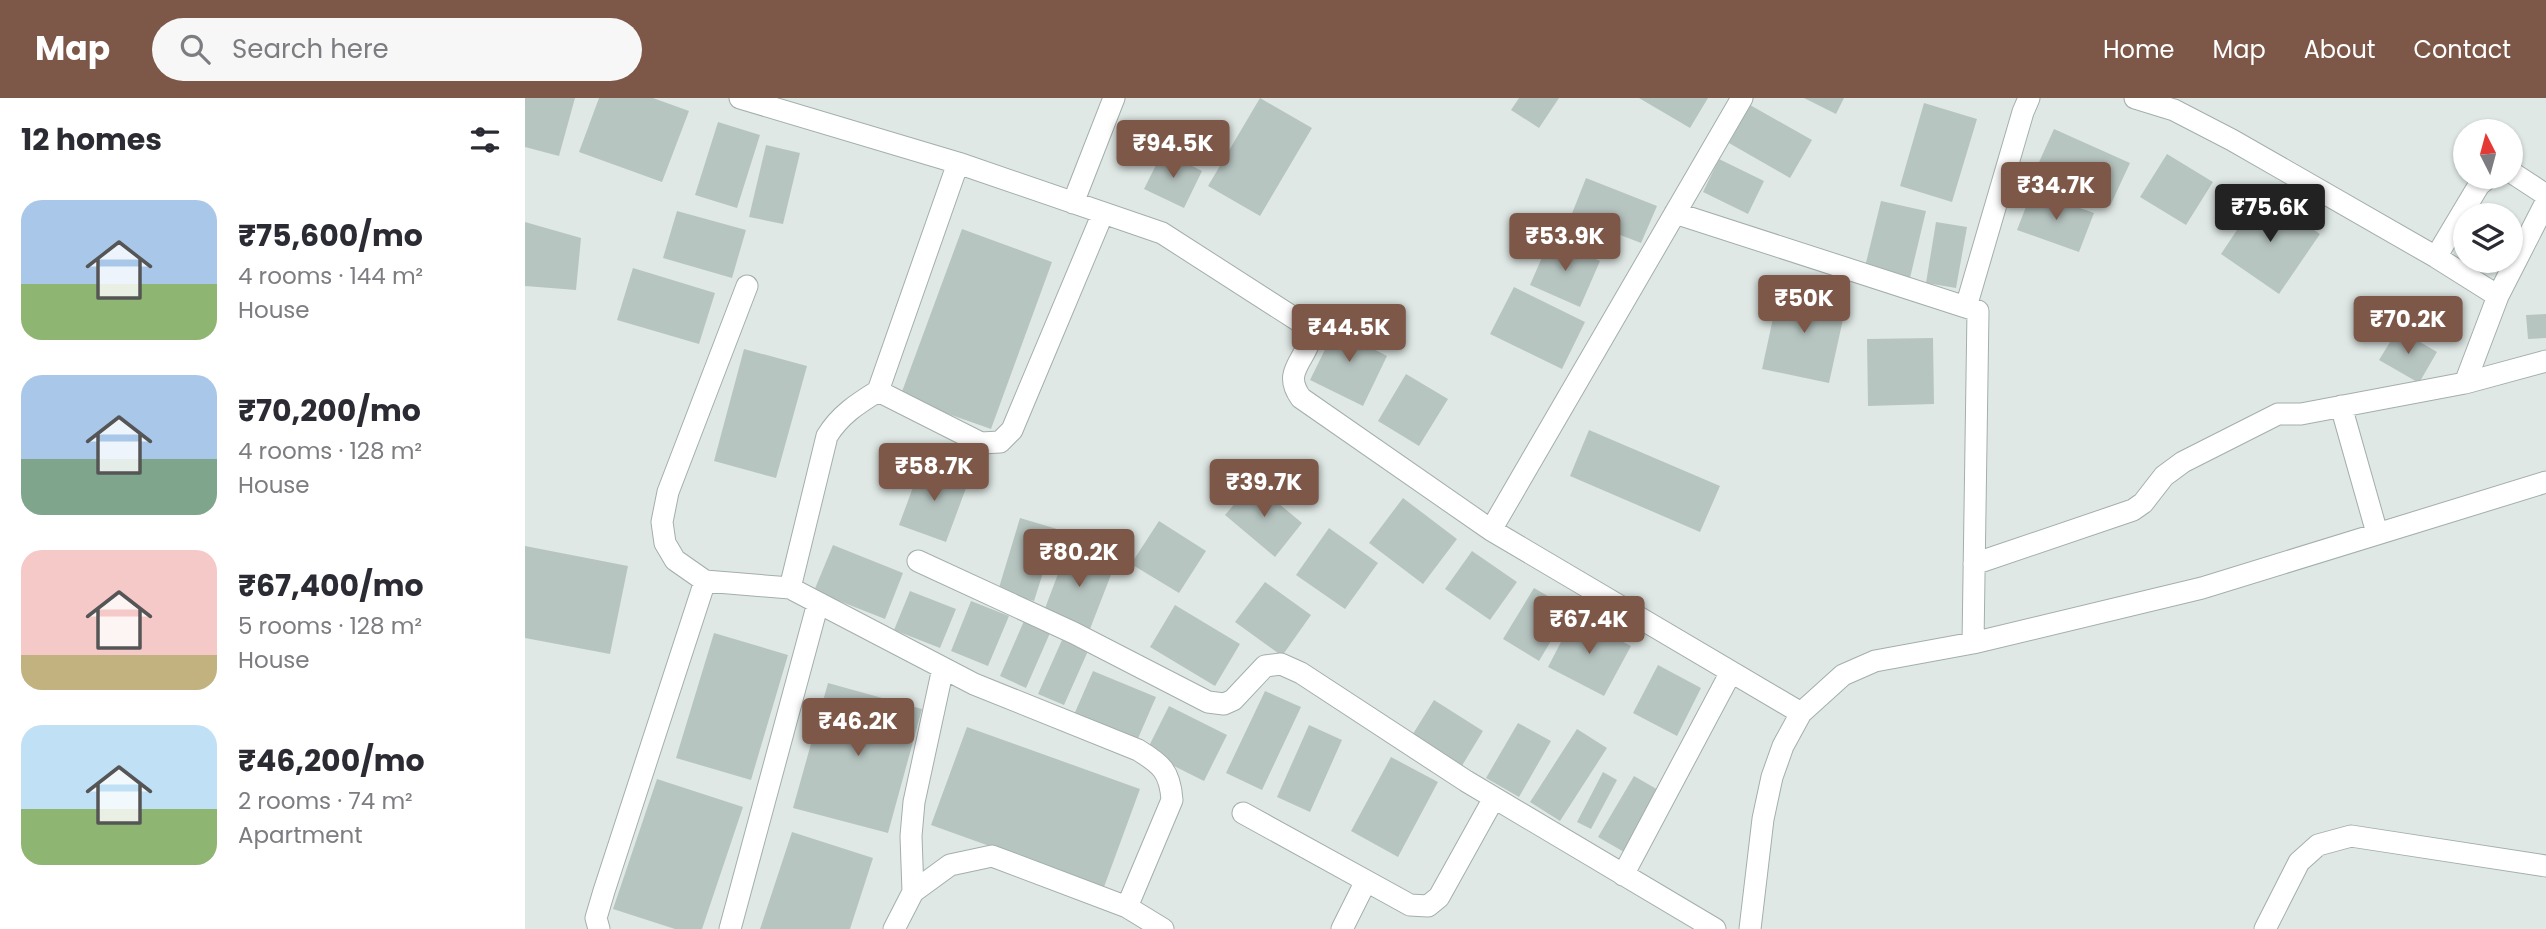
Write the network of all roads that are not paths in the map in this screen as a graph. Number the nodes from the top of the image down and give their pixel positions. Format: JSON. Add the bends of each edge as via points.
{"nodes":[{"id":1,"x":740,"y":98,"type":"edge"},
{"id":2,"x":1114,"y":98,"type":"edge"},
{"id":3,"x":1742,"y":98,"type":"edge"},
{"id":4,"x":2029,"y":98,"type":"edge"},
{"id":5,"x":2135,"y":98,"type":"edge"},
{"id":6,"x":2177,"y":104,"type":"edge"},
{"id":7,"x":958,"y":163,"type":"junction"},
{"id":8,"x":2523,"y":180,"type":"edge"},
{"id":9,"x":2477,"y":189,"type":"edge"},
{"id":10,"x":2546,"y":195,"type":"edge"},
{"id":11,"x":2546,"y":202,"type":"edge"},
{"id":12,"x":1073,"y":203,"type":"junction"},
{"id":13,"x":1103,"y":213,"type":"junction"},
{"id":14,"x":1675,"y":213,"type":"junction"},
{"id":15,"x":2436,"y":257,"type":"junction"},
{"id":16,"x":747,"y":286,"type":"dead end"},
{"id":17,"x":2498,"y":296,"type":"junction"},
{"id":18,"x":1966,"y":307,"type":"junction"},
{"id":19,"x":2546,"y":361,"type":"edge"},
{"id":20,"x":2465,"y":383,"type":"junction"},
{"id":21,"x":878,"y":391,"type":"junction"},
{"id":22,"x":2341,"y":406,"type":"junction"},
{"id":23,"x":2546,"y":482,"type":"edge"},
{"id":24,"x":1491,"y":530,"type":"junction"},
{"id":25,"x":2377,"y":533,"type":"junction"},
{"id":26,"x":918,"y":561,"type":"dead end"},
{"id":27,"x":1974,"y":564,"type":"junction"},
{"id":28,"x":705,"y":581,"type":"junction"},
{"id":29,"x":790,"y":588,"type":"junction"},
{"id":30,"x":818,"y":603,"type":"junction"},
{"id":31,"x":1973,"y":643,"type":"junction"},
{"id":32,"x":943,"y":668,"type":"junction"},
{"id":33,"x":1731,"y":672,"type":"junction"},
{"id":34,"x":1801,"y":713,"type":"junction"},
{"id":35,"x":1494,"y":798,"type":"junction"},
{"id":36,"x":1243,"y":813,"type":"dead end"},
{"id":37,"x":2546,"y":866,"type":"edge"},
{"id":38,"x":1623,"y":875,"type":"junction"},
{"id":39,"x":1366,"y":881,"type":"junction"},
{"id":40,"x":913,"y":892,"type":"junction"},
{"id":41,"x":1127,"y":906,"type":"junction"},
{"id":42,"x":599,"y":929,"type":"edge"},
{"id":43,"x":730,"y":929,"type":"edge"},
{"id":44,"x":894,"y":929,"type":"edge"},
{"id":45,"x":1163,"y":929,"type":"edge"},
{"id":46,"x":1342,"y":929,"type":"edge"},
{"id":47,"x":1715,"y":929,"type":"edge"},
{"id":48,"x":1750,"y":929,"type":"edge"},
{"id":49,"x":2265,"y":929,"type":"edge"}],
"edges":[{"from":1,"to":7,"type":"street"},
{"from":2,"to":12,"type":"street"},
{"from":3,"to":14,"type":"street"},
{"from":4,"to":18,"type":"street"},
{"from":5,"to":6,"type":"street"},
{"from":6,"to":15,"type":"street"},
{"from":7,"to":12,"type":"street"},
{"from":7,"to":21,"type":"street"},
{"from":8,"to":10,"type":"street"},
{"from":9,"to":15,"type":"street"},
{"from":11,"to":17,"type":"street"},
{"from":12,"to":13,"type":"street"},
{"from":13,"to":21,"type":"street","via":[[1011,430],[1000,442],[981,443]]},
{"from":13,"to":24,"type":"street","via":[[1162,233],[1302,323],[1310,340],[1292,378],[1301,398]]},
{"from":14,"to":18,"type":"street"},
{"from":14,"to":24,"type":"street"},
{"from":15,"to":17,"type":"street"},
{"from":16,"to":28,"type":"street","via":[[668,492],[662,522],[665,543],[675,560]]},
{"from":17,"to":20,"type":"street"},
{"from":18,"to":27,"type":"street","via":[[1978,311]]},
{"from":19,"to":20,"type":"street"},
{"from":20,"to":22,"type":"street"},
{"from":21,"to":29,"type":"street","via":[[847,410],[827,436]]},
{"from":22,"to":25,"type":"street"},
{"from":22,"to":27,"type":"street","via":[[2278,414],[2183,462],[2133,510]]},
{"from":23,"to":25,"type":"street"},
{"from":24,"to":33,"type":"street"},
{"from":25,"to":31,"type":"street","via":[[2202,588]]},
{"from":26,"to":35,"type":"street","via":[[1208,702],[1233,700],[1265,666],[1280,664],[1301,673]]},
{"from":27,"to":31,"type":"street"},
{"from":28,"to":29,"type":"street"},
{"from":28,"to":42,"type":"street","via":[[604,891],[596,918]]},
{"from":29,"to":30,"type":"street"},
{"from":30,"to":32,"type":"street"},
{"from":30,"to":43,"type":"street"},
{"from":31,"to":34,"type":"street","via":[[1875,661],[1843,675]]},
{"from":32,"to":40,"type":"street","via":[[914,803]]},
{"from":32,"to":41,"type":"street","via":[[1159,763],[1171,783],[1172,800]]},
{"from":33,"to":34,"type":"street"},
{"from":33,"to":38,"type":"street"},
{"from":34,"to":48,"type":"street","via":[[1772,776]]},
{"from":35,"to":38,"type":"street"},
{"from":35,"to":39,"type":"street","via":[[1439,897],[1428,906],[1410,905]]},
{"from":36,"to":39,"type":"street"},
{"from":37,"to":49,"type":"street","via":[[2351,836],[2318,845],[2299,862]]},
{"from":38,"to":47,"type":"street"},
{"from":39,"to":46,"type":"street"},
{"from":40,"to":41,"type":"street","via":[[950,865],[992,856]]},
{"from":40,"to":44,"type":"street"},
{"from":41,"to":45,"type":"street"}]}
